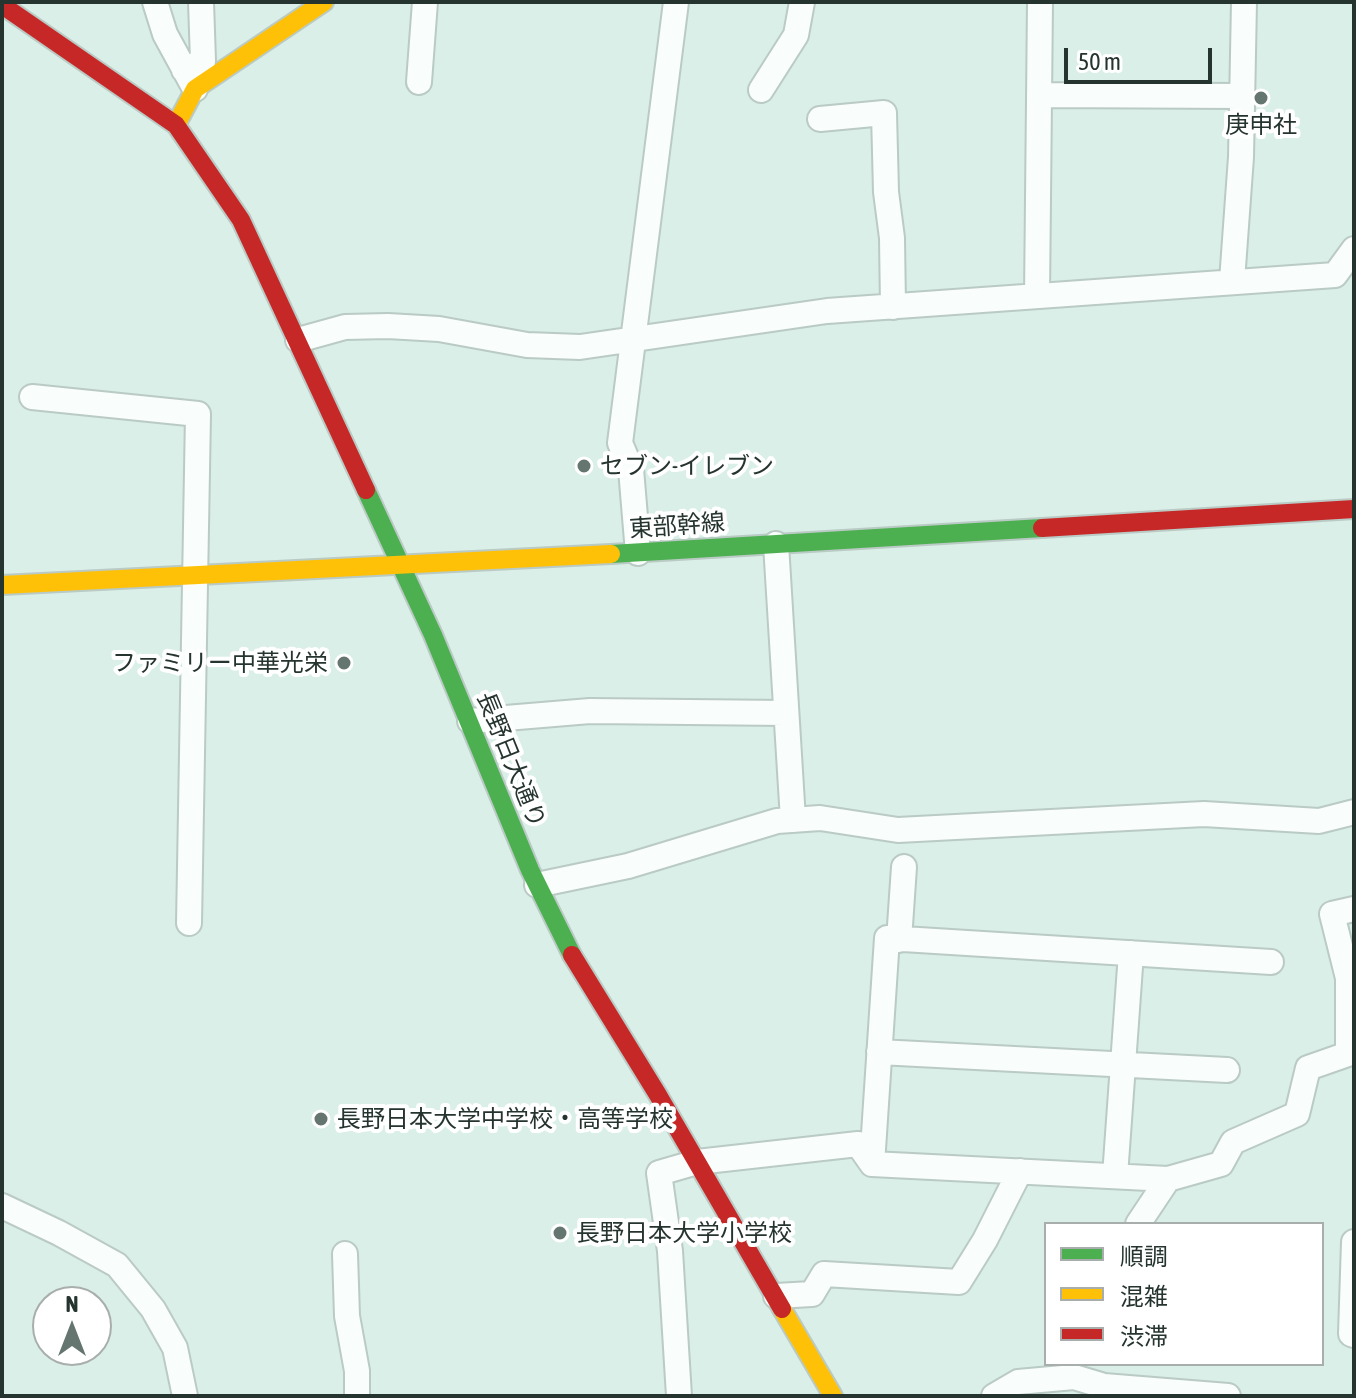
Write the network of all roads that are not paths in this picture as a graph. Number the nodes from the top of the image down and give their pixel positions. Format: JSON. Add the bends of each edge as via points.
{"nodes":[{"id":1,"x":155,"y":2,"type":"edge"},
{"id":2,"x":201,"y":2,"type":"edge"},
{"id":3,"x":324,"y":2,"type":"edge"},
{"id":4,"x":425,"y":2,"type":"edge"},
{"id":5,"x":676,"y":2,"type":"edge"},
{"id":6,"x":802,"y":2,"type":"edge"},
{"id":7,"x":1040,"y":2,"type":"edge"},
{"id":8,"x":1244,"y":2,"type":"edge"},
{"id":9,"x":2,"y":5,"type":"edge"},
{"id":10,"x":189,"y":80,"type":"junction"},
{"id":11,"x":419,"y":82,"type":"dead end"},
{"id":12,"x":761,"y":90,"type":"dead end"},
{"id":13,"x":1039,"y":95,"type":"junction"},
{"id":14,"x":1241,"y":96,"type":"junction"},
{"id":15,"x":820,"y":119,"type":"dead end"},
{"id":16,"x":176,"y":125,"type":"junction"},
{"id":17,"x":1354,"y":249,"type":"edge"},
{"id":18,"x":1232,"y":281,"type":"junction"},
{"id":19,"x":1037,"y":296,"type":"junction"},
{"id":20,"x":893,"y":307,"type":"junction"},
{"id":21,"x":632,"y":338,"type":"junction"},
{"id":22,"x":298,"y":340,"type":"junction"},
{"id":23,"x":32,"y":397,"type":"dead end"},
{"id":24,"x":1354,"y":509,"type":"edge"},
{"id":25,"x":776,"y":544,"type":"junction"},
{"id":26,"x":638,"y":553,"type":"junction"},
{"id":27,"x":399,"y":565,"type":"junction"},
{"id":28,"x":196,"y":574,"type":"junction"},
{"id":29,"x":2,"y":585,"type":"edge"},
{"id":30,"x":786,"y":713,"type":"junction"},
{"id":31,"x":470,"y":721,"type":"junction"},
{"id":32,"x":1354,"y":812,"type":"edge"},
{"id":33,"x":793,"y":820,"type":"junction"},
{"id":34,"x":904,"y":867,"type":"dead end"},
{"id":35,"x":537,"y":885,"type":"junction"},
{"id":36,"x":1354,"y":909,"type":"edge"},
{"id":37,"x":189,"y":923,"type":"dead end"},
{"id":38,"x":899,"y":940,"type":"junction"},
{"id":39,"x":1131,"y":953,"type":"junction"},
{"id":40,"x":1271,"y":962,"type":"dead end"},
{"id":41,"x":879,"y":1052,"type":"junction"},
{"id":42,"x":1123,"y":1064,"type":"junction"},
{"id":43,"x":1227,"y":1070,"type":"dead end"},
{"id":44,"x":697,"y":1162,"type":"junction"},
{"id":45,"x":872,"y":1164,"type":"junction"},
{"id":46,"x":1020,"y":1171,"type":"junction"},
{"id":47,"x":1115,"y":1176,"type":"junction"},
{"id":48,"x":1168,"y":1179,"type":"junction"},
{"id":49,"x":2,"y":1206,"type":"edge"},
{"id":50,"x":1139,"y":1222,"type":"edge"},
{"id":51,"x":1354,"y":1242,"type":"edge"},
{"id":52,"x":345,"y":1254,"type":"dead end"},
{"id":53,"x":776,"y":1296,"type":"junction"},
{"id":54,"x":1354,"y":1335,"type":"edge"},
{"id":55,"x":1105,"y":1375,"type":"edge"},
{"id":56,"x":185,"y":1396,"type":"edge"},
{"id":57,"x":357,"y":1396,"type":"edge"},
{"id":58,"x":679,"y":1396,"type":"edge"},
{"id":59,"x":833,"y":1396,"type":"edge"},
{"id":60,"x":994,"y":1396,"type":"edge"},
{"id":61,"x":1228,"y":1396,"type":"edge"}],
"edges":[{"from":1,"to":10,"type":"street"},
{"from":2,"to":10,"type":"street","via":[[203,61]]},
{"from":3,"to":10,"type":"street"},
{"from":4,"to":11,"type":"street"},
{"from":5,"to":21,"type":"street"},
{"from":6,"to":12,"type":"street","via":[[796,35]]},
{"from":7,"to":13,"type":"street"},
{"from":8,"to":14,"type":"street"},
{"from":9,"to":16,"type":"street"},
{"from":10,"to":16,"type":"street"},
{"from":13,"to":14,"type":"street"},
{"from":13,"to":19,"type":"street"},
{"from":14,"to":18,"type":"street"},
{"from":15,"to":20,"type":"street","via":[[884,113]]},
{"from":16,"to":22,"type":"street","name":"長野日大通り","via":[[241,220]]},
{"from":17,"to":18,"type":"street","via":[[1335,275]]},
{"from":18,"to":19,"type":"street"},
{"from":19,"to":20,"type":"street"},
{"from":20,"to":21,"type":"street"},
{"from":21,"to":22,"type":"street","via":[[580,347],[527,345],[388,326],[345,327]]},
{"from":21,"to":26,"type":"street","via":[[620,443],[631,469]]},
{"from":22,"to":27,"type":"street","name":"長野日大通り"},
{"from":23,"to":28,"type":"street","via":[[198,414]]},
{"from":24,"to":25,"type":"street","name":"東部幹線"},
{"from":25,"to":26,"type":"street","name":"東部幹線"},
{"from":25,"to":30,"type":"street"},
{"from":26,"to":27,"type":"street","name":"東部幹線"},
{"from":27,"to":28,"type":"street","name":"東部幹線"},
{"from":27,"to":31,"type":"street","name":"長野日大通り"},
{"from":28,"to":29,"type":"street","name":"東部幹線"},
{"from":28,"to":37,"type":"street"},
{"from":30,"to":31,"type":"street","via":[[590,711]]},
{"from":30,"to":33,"type":"street"},
{"from":31,"to":35,"type":"street","name":"長野日大通り"},
{"from":32,"to":33,"type":"street","via":[[1319,821],[1204,814],[898,830],[820,818]]},
{"from":33,"to":35,"type":"street"},
{"from":34,"to":38,"type":"street"},
{"from":35,"to":44,"type":"street","name":"長野日大通り","via":[[590,988]]},
{"from":36,"to":48,"type":"street","via":[[1332,914],[1348,978],[1348,1054],[1308,1068],[1297,1114],[1233,1142],[1221,1164]]},
{"from":38,"to":39,"type":"street"},
{"from":38,"to":41,"type":"street","via":[[887,938]]},
{"from":39,"to":40,"type":"street"},
{"from":39,"to":42,"type":"street"},
{"from":41,"to":42,"type":"street"},
{"from":41,"to":45,"type":"street"},
{"from":42,"to":43,"type":"street"},
{"from":42,"to":47,"type":"street"},
{"from":44,"to":45,"type":"street","via":[[858,1144]]},
{"from":44,"to":53,"type":"street","name":"長野日大通り"},
{"from":44,"to":58,"type":"street","via":[[659,1173]]},
{"from":45,"to":46,"type":"street"},
{"from":46,"to":47,"type":"street"},
{"from":46,"to":53,"type":"street","via":[[959,1282],[824,1274],[812,1294]]},
{"from":47,"to":48,"type":"street"},
{"from":48,"to":50,"type":"street"},
{"from":49,"to":56,"type":"street","via":[[117,1265],[153,1309],[175,1348]]},
{"from":51,"to":54,"type":"street"},
{"from":52,"to":57,"type":"street"},
{"from":53,"to":59,"type":"street","name":"長野日大通り"},
{"from":55,"to":60,"type":"street","via":[[1018,1382]]},
{"from":55,"to":61,"type":"street"}]}
